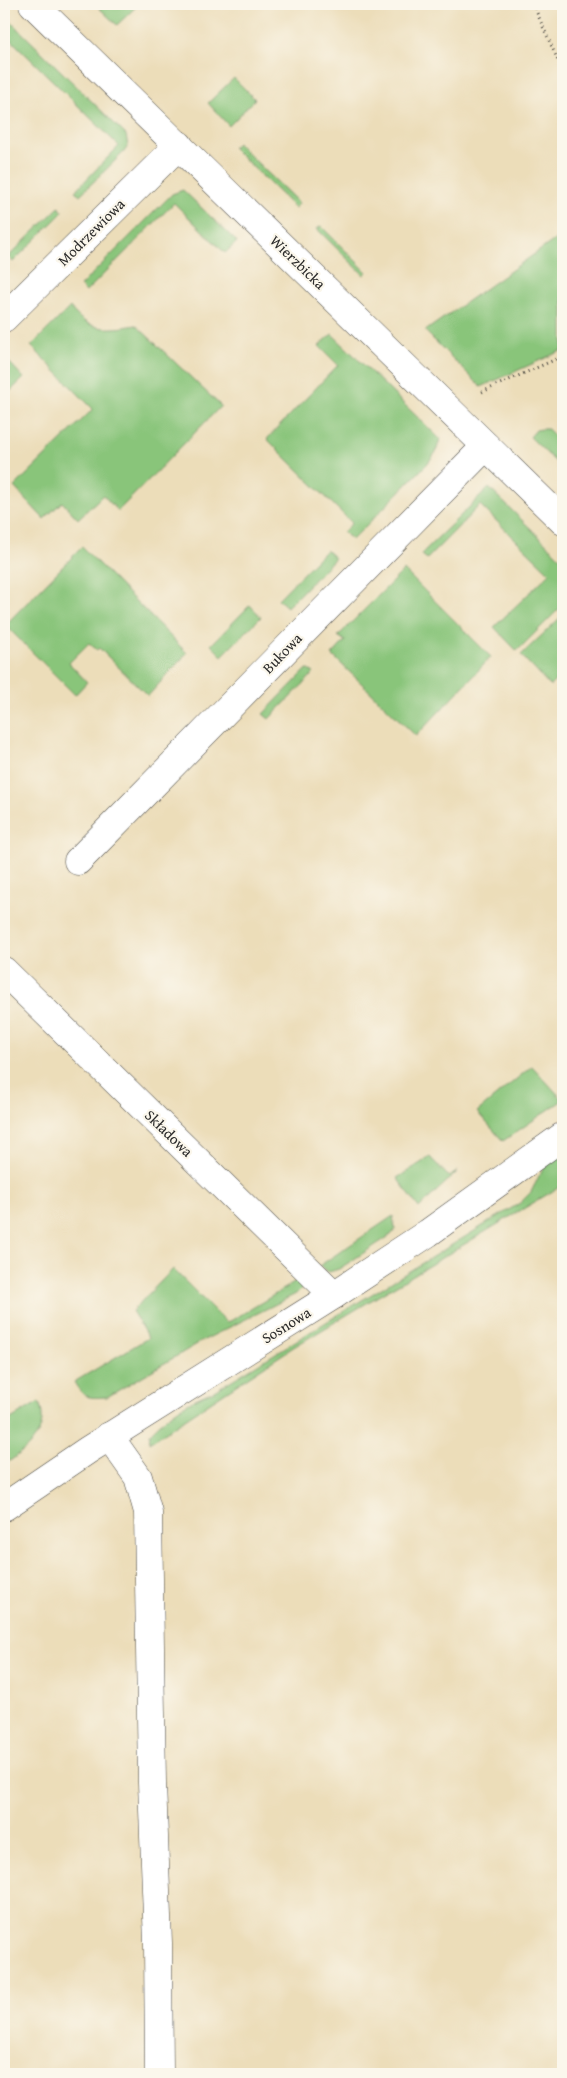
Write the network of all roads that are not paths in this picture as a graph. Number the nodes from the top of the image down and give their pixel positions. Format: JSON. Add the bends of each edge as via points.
{"nodes":[{"id":1,"x":33,"y":4,"type":"edge"},
{"id":2,"x":179,"y":145,"type":"junction"},
{"id":3,"x":4,"y":318,"type":"edge"},
{"id":4,"x":486,"y":446,"type":"junction"},
{"id":5,"x":563,"y":521,"type":"edge"},
{"id":6,"x":78,"y":861,"type":"dead end"},
{"id":7,"x":4,"y":971,"type":"edge"},
{"id":8,"x":563,"y":1136,"type":"edge"},
{"id":9,"x":334,"y":1295,"type":"junction"},
{"id":10,"x":109,"y":1436,"type":"junction"},
{"id":11,"x":4,"y":1507,"type":"edge"},
{"id":12,"x":159,"y":2074,"type":"edge"}],
"edges":[{"from":1,"to":2,"type":"street","name":"Wierzbicka"},
{"from":2,"to":3,"type":"street","name":"Modrzewiowa"},
{"from":2,"to":4,"type":"street","name":"Wierzbicka"},
{"from":4,"to":5,"type":"street","name":"Wierzbicka"},
{"from":4,"to":6,"type":"street","name":"Bukowa"},
{"from":7,"to":9,"type":"street","name":"Składowa"},
{"from":8,"to":9,"type":"street","name":"Sosnowa","via":[[428,1233]]},
{"from":9,"to":10,"type":"street","name":"Sosnowa"},
{"from":10,"to":11,"type":"street","name":"Sosnowa"},
{"from":10,"to":12,"type":"street","via":[[138,1477],[148,1512]]}]}
